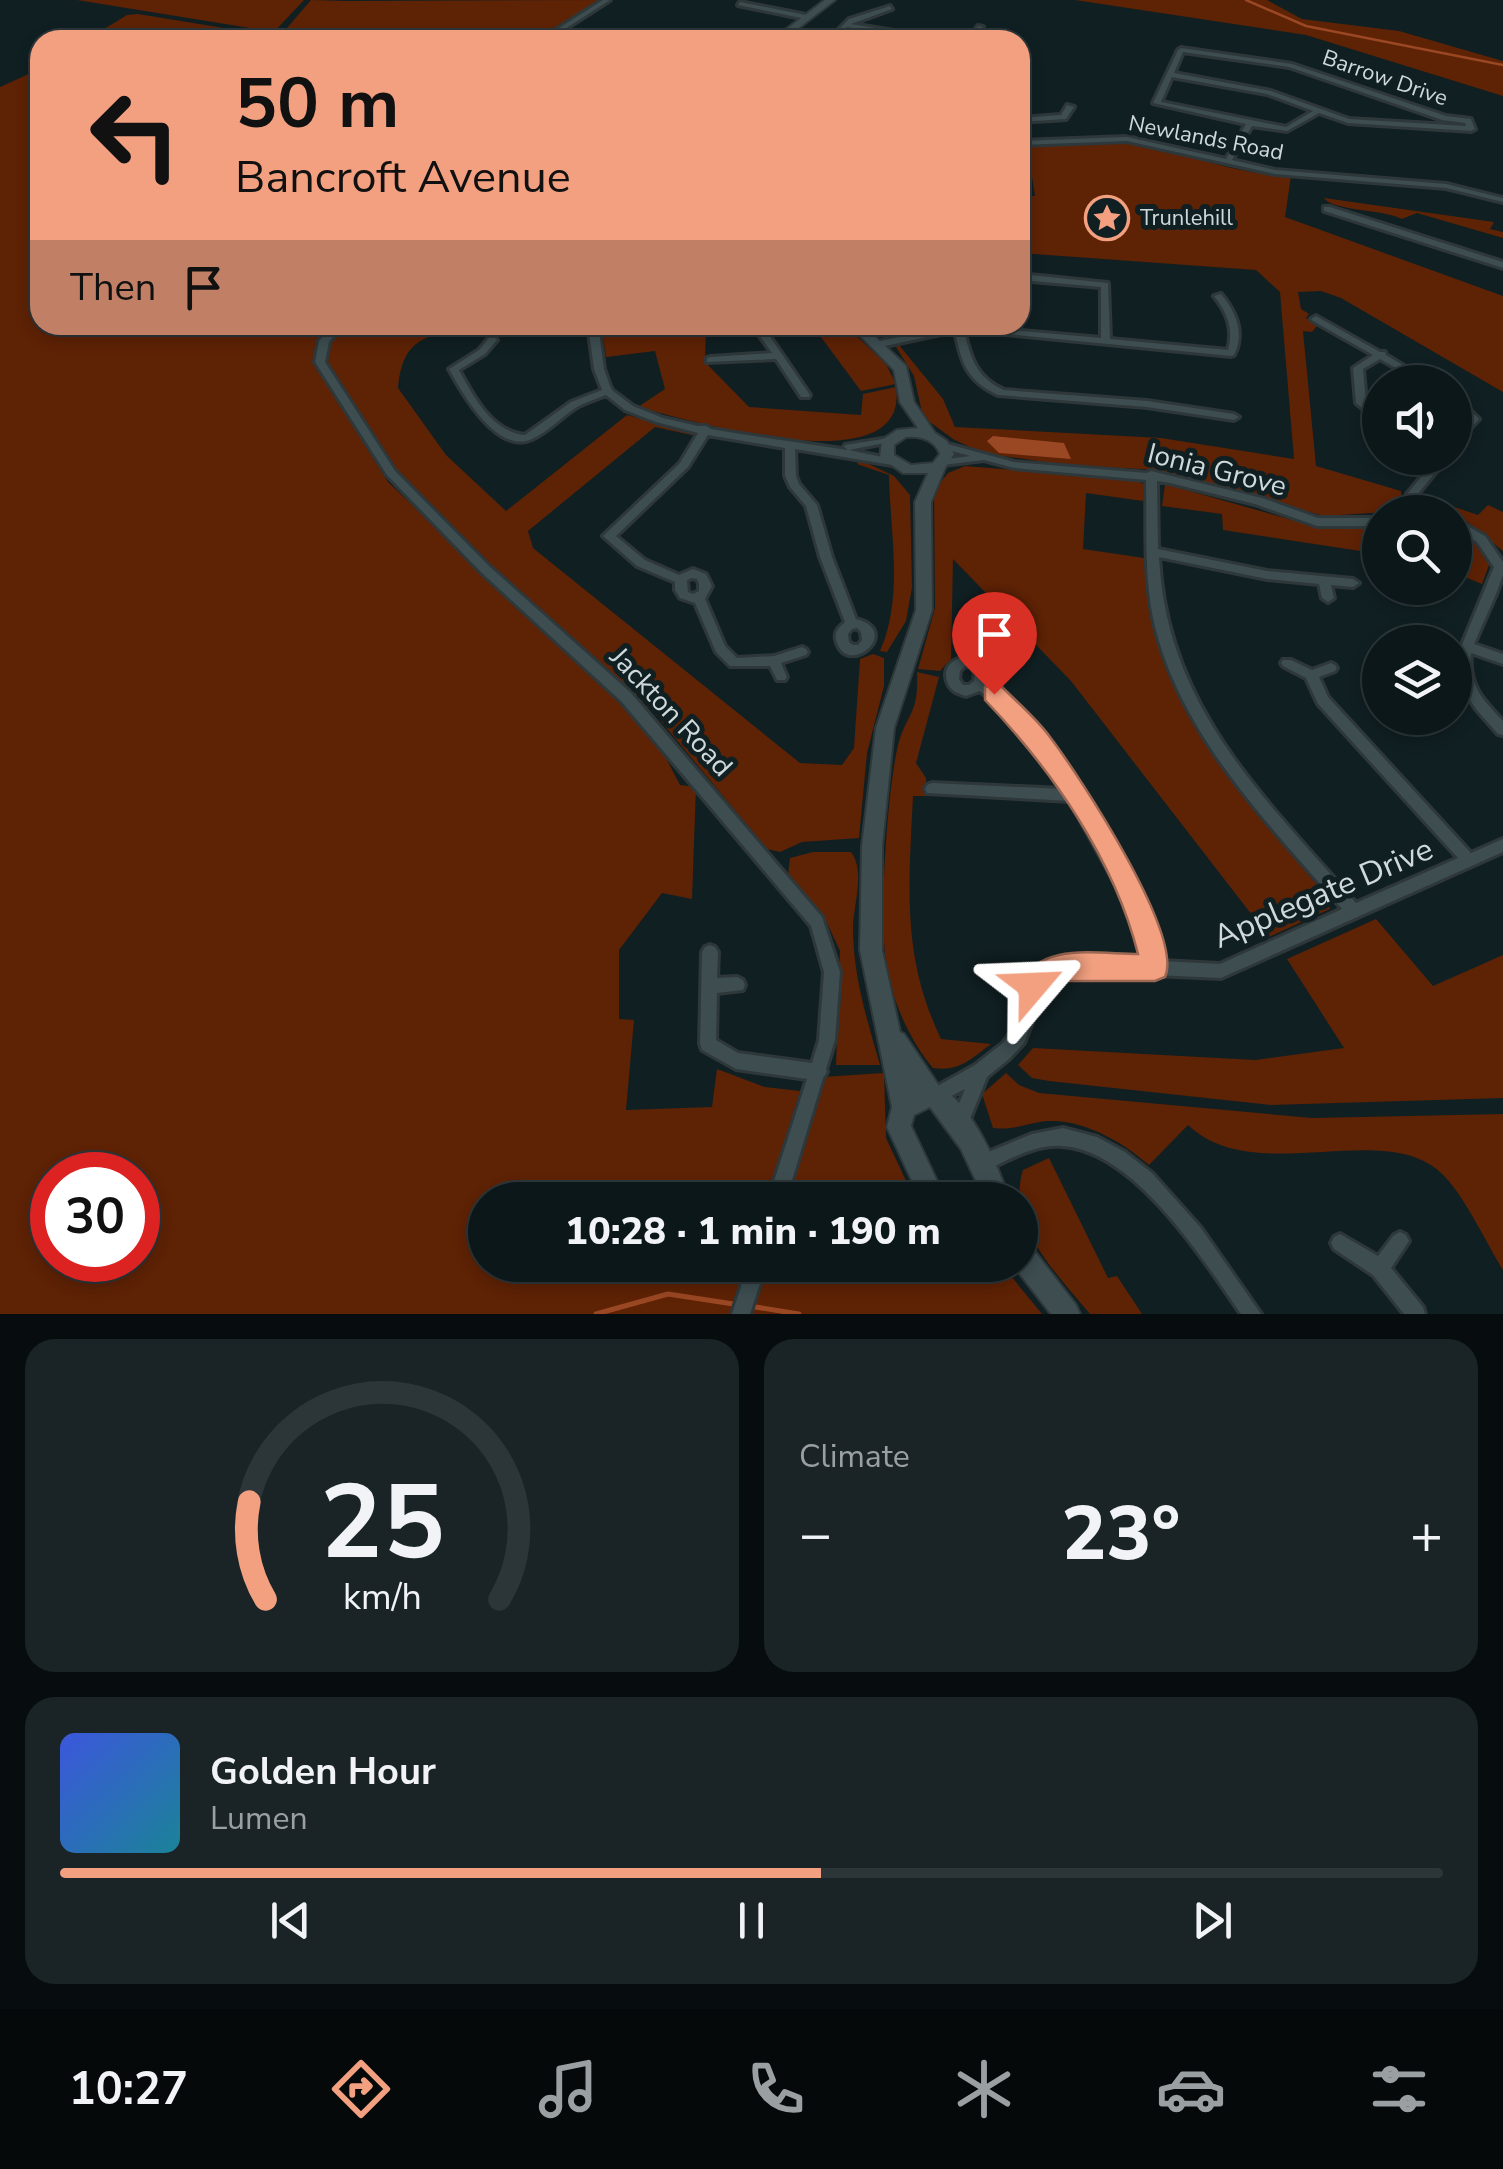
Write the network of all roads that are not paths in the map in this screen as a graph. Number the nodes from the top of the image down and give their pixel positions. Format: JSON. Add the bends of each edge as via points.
{"nodes":[{"id":1,"x":607,"y":0,"type":"edge"},
{"id":2,"x":789,"y":0,"type":"edge"},
{"id":3,"x":830,"y":0,"type":"edge"},
{"id":4,"x":844,"y":1,"type":"edge"},
{"id":5,"x":740,"y":4,"type":"dead end"},
{"id":6,"x":750,"y":5,"type":"junction"},
{"id":7,"x":890,"y":8,"type":"dead end"},
{"id":8,"x":774,"y":10,"type":"junction"},
{"id":9,"x":734,"y":16,"type":"dead end"},
{"id":10,"x":809,"y":16,"type":"junction"},
{"id":11,"x":846,"y":25,"type":"junction"},
{"id":12,"x":980,"y":27,"type":"dead end"},
{"id":13,"x":559,"y":30,"type":"edge"},
{"id":14,"x":790,"y":30,"type":"edge"},
{"id":15,"x":841,"y":30,"type":"edge"},
{"id":16,"x":879,"y":30,"type":"edge"},
{"id":17,"x":978,"y":30,"type":"edge"},
{"id":18,"x":1169,"y":74,"type":"junction"},
{"id":19,"x":1070,"y":107,"type":"dead end"},
{"id":20,"x":1319,"y":110,"type":"junction"},
{"id":21,"x":1030,"y":119,"type":"edge"},
{"id":22,"x":1250,"y":122,"type":"junction"},
{"id":23,"x":1030,"y":143,"type":"edge"},
{"id":24,"x":1228,"y":161,"type":"junction"},
{"id":25,"x":1503,"y":200,"type":"edge"},
{"id":26,"x":1328,"y":209,"type":"dead end"},
{"id":27,"x":1503,"y":265,"type":"edge"},
{"id":28,"x":1030,"y":278,"type":"edge"},
{"id":29,"x":1218,"y":296,"type":"dead end"},
{"id":30,"x":1316,"y":318,"type":"dead end"},
{"id":31,"x":1030,"y":333,"type":"edge"},
{"id":32,"x":329,"y":335,"type":"edge"},
{"id":33,"x":596,"y":335,"type":"edge"},
{"id":34,"x":764,"y":335,"type":"edge"},
{"id":35,"x":869,"y":335,"type":"edge"},
{"id":36,"x":924,"y":335,"type":"edge"},
{"id":37,"x":961,"y":335,"type":"edge"},
{"id":38,"x":1106,"y":338,"type":"junction"},
{"id":39,"x":492,"y":340,"type":"dead end"},
{"id":40,"x":880,"y":344,"type":"junction"},
{"id":41,"x":483,"y":352,"type":"junction"},
{"id":42,"x":1382,"y":354,"type":"junction"},
{"id":43,"x":778,"y":356,"type":"junction"},
{"id":44,"x":496,"y":357,"type":"dead end"},
{"id":45,"x":710,"y":360,"type":"dead end"},
{"id":46,"x":1363,"y":365,"type":"edge"},
{"id":47,"x":1399,"y":365,"type":"edge"},
{"id":48,"x":1362,"y":366,"type":"edge"},
{"id":49,"x":797,"y":383,"type":"junction"},
{"id":50,"x":782,"y":386,"type":"dead end"},
{"id":51,"x":607,"y":392,"type":"junction"},
{"id":52,"x":805,"y":395,"type":"dead end"},
{"id":53,"x":907,"y":402,"type":"junction"},
{"id":54,"x":1362,"y":404,"type":"edge"},
{"id":55,"x":1234,"y":417,"type":"dead end"},
{"id":56,"x":706,"y":429,"type":"junction"},
{"id":57,"x":928,"y":434,"type":"junction"},
{"id":58,"x":893,"y":438,"type":"junction"},
{"id":59,"x":790,"y":446,"type":"junction"},
{"id":60,"x":837,"y":449,"type":"junction"},
{"id":61,"x":942,"y":458,"type":"junction"},
{"id":62,"x":896,"y":465,"type":"junction"},
{"id":63,"x":1151,"y":475,"type":"junction"},
{"id":64,"x":1428,"y":475,"type":"edge"},
{"id":65,"x":1412,"y":495,"type":"edge"},
{"id":66,"x":922,"y":502,"type":"junction"},
{"id":67,"x":1362,"y":522,"type":"edge"},
{"id":68,"x":1472,"y":534,"type":"edge"},
{"id":69,"x":1154,"y":552,"type":"junction"},
{"id":70,"x":1324,"y":582,"type":"junction"},
{"id":71,"x":1353,"y":583,"type":"dead end"},
{"id":72,"x":1328,"y":598,"type":"dead end"},
{"id":73,"x":852,"y":625,"type":"dead end"},
{"id":74,"x":1472,"y":635,"type":"edge"},
{"id":75,"x":1472,"y":649,"type":"edge"},
{"id":76,"x":802,"y":652,"type":"dead end"},
{"id":77,"x":1503,"y":659,"type":"edge"},
{"id":78,"x":774,"y":661,"type":"junction"},
{"id":79,"x":1288,"y":663,"type":"dead end"},
{"id":80,"x":1332,"y":668,"type":"dead end"},
{"id":81,"x":1311,"y":675,"type":"junction"},
{"id":82,"x":781,"y":677,"type":"dead end"},
{"id":83,"x":981,"y":685,"type":"dead end"},
{"id":84,"x":1472,"y":693,"type":"edge"},
{"id":85,"x":1503,"y":730,"type":"edge"},
{"id":86,"x":932,"y":789,"type":"dead end"},
{"id":87,"x":1076,"y":794,"type":"junction"},
{"id":88,"x":1503,"y":845,"type":"edge"},
{"id":89,"x":1468,"y":861,"type":"junction"},
{"id":90,"x":1354,"y":912,"type":"junction"},
{"id":91,"x":710,"y":952,"type":"dead end"},
{"id":92,"x":1155,"y":968,"type":"junction"},
{"id":93,"x":710,"y":986,"type":"junction"},
{"id":94,"x":737,"y":986,"type":"dead end"},
{"id":95,"x":888,"y":1029,"type":"junction"},
{"id":96,"x":819,"y":1072,"type":"junction"},
{"id":97,"x":981,"y":1072,"type":"junction"},
{"id":98,"x":934,"y":1095,"type":"junction"},
{"id":99,"x":904,"y":1108,"type":"junction"},
{"id":100,"x":959,"y":1125,"type":"junction"},
{"id":101,"x":982,"y":1163,"type":"junction"},
{"id":102,"x":784,"y":1182,"type":"edge"},
{"id":103,"x":924,"y":1182,"type":"edge"},
{"id":104,"x":990,"y":1182,"type":"edge"},
{"id":105,"x":1400,"y":1240,"type":"dead end"},
{"id":106,"x":1340,"y":1244,"type":"dead end"},
{"id":107,"x":1380,"y":1268,"type":"junction"},
{"id":108,"x":1038,"y":1276,"type":"edge"},
{"id":109,"x":752,"y":1282,"type":"edge"},
{"id":110,"x":742,"y":1314,"type":"edge"},
{"id":111,"x":1067,"y":1314,"type":"edge"},
{"id":112,"x":1252,"y":1314,"type":"edge"},
{"id":113,"x":1416,"y":1314,"type":"edge"}],
"edges":[{"from":1,"to":13,"type":"street"},
{"from":2,"to":8,"type":"street"},
{"from":3,"to":10,"type":"street"},
{"from":4,"to":10,"type":"street"},
{"from":5,"to":6,"type":"street"},
{"from":6,"to":8,"type":"street"},
{"from":6,"to":9,"type":"street"},
{"from":7,"to":11,"type":"street"},
{"from":8,"to":10,"type":"street"},
{"from":10,"to":14,"type":"street"},
{"from":11,"to":15,"type":"street"},
{"from":11,"to":16,"type":"street"},
{"from":12,"to":17,"type":"street"},
{"from":18,"to":20,"type":"street","name":"Barrow Drive","via":[[1259,89]]},
{"from":18,"to":20,"type":"street","name":"Barrow Drive","via":[[1188,48],[1290,64],[1468,121],[1472,129],[1362,124]]},
{"from":18,"to":22,"type":"street","via":[[1157,102]]},
{"from":19,"to":21,"type":"street","via":[[1063,117]]},
{"from":20,"to":22,"type":"street","via":[[1286,129]]},
{"from":22,"to":24,"type":"street"},
{"from":23,"to":24,"type":"street","name":"Newlands Road","via":[[1127,138]]},
{"from":24,"to":25,"type":"street","name":"Newlands Road","via":[[1275,172],[1446,186]]},
{"from":26,"to":27,"type":"street"},
{"from":28,"to":38,"type":"street","via":[[1104,285]]},
{"from":29,"to":38,"type":"street","via":[[1231,311],[1231,352]]},
{"from":30,"to":42,"type":"street","via":[[1327,330]]},
{"from":31,"to":38,"type":"street"},
{"from":32,"to":96,"type":"street","name":"Jackton Road","via":[[320,362],[392,473],[486,570],[626,697],[807,908],[832,972]]},
{"from":33,"to":51,"type":"street"},
{"from":34,"to":43,"type":"street"},
{"from":35,"to":40,"type":"street"},
{"from":36,"to":40,"type":"street"},
{"from":37,"to":55,"type":"street","via":[[970,372],[1000,392]]},
{"from":39,"to":41,"type":"street"},
{"from":40,"to":53,"type":"street","via":[[901,369]]},
{"from":41,"to":44,"type":"street"},
{"from":41,"to":51,"type":"street","via":[[460,362],[455,373],[493,425],[514,439],[528,438],[575,404]]},
{"from":42,"to":46,"type":"street"},
{"from":42,"to":47,"type":"street"},
{"from":43,"to":45,"type":"street"},
{"from":43,"to":49,"type":"street"},
{"from":48,"to":54,"type":"street"},
{"from":49,"to":50,"type":"street"},
{"from":49,"to":52,"type":"street"},
{"from":51,"to":56,"type":"street","via":[[628,409]]},
{"from":53,"to":57,"type":"street"},
{"from":53,"to":58,"type":"street"},
{"from":56,"to":59,"type":"street"},
{"from":56,"to":78,"type":"street","via":[[684,465],[608,536],[640,564],[681,580],[681,593],[698,596],[728,658],[744,665]]},
{"from":57,"to":58,"type":"street"},
{"from":57,"to":61,"type":"street"},
{"from":58,"to":60,"type":"street"},
{"from":58,"to":62,"type":"street","via":[[885,450]]},
{"from":59,"to":60,"type":"street"},
{"from":59,"to":73,"type":"street","via":[[789,480],[814,513],[816,537]]},
{"from":60,"to":62,"type":"street"},
{"from":61,"to":62,"type":"street","via":[[923,471]]},
{"from":61,"to":63,"type":"street","name":"Ionia Grove"},
{"from":61,"to":66,"type":"street"},
{"from":62,"to":66,"type":"street"},
{"from":63,"to":67,"type":"street","name":"Ionia Grove","via":[[1258,500],[1316,522]]},
{"from":63,"to":69,"type":"street"},
{"from":64,"to":65,"type":"street"},
{"from":66,"to":95,"type":"street","via":[[924,610],[885,728],[872,846],[870,950]]},
{"from":68,"to":74,"type":"street","via":[[1500,567]]},
{"from":69,"to":70,"type":"street"},
{"from":69,"to":90,"type":"street","via":[[1170,655],[1207,732]]},
{"from":70,"to":71,"type":"street"},
{"from":70,"to":72,"type":"street"},
{"from":75,"to":77,"type":"street"},
{"from":76,"to":78,"type":"street"},
{"from":78,"to":82,"type":"street"},
{"from":79,"to":81,"type":"street"},
{"from":80,"to":81,"type":"street"},
{"from":81,"to":89,"type":"street","via":[[1350,732]]},
{"from":83,"to":87,"type":"street","via":[[1014,711]]},
{"from":84,"to":85,"type":"street"},
{"from":86,"to":87,"type":"street"},
{"from":87,"to":92,"type":"street","via":[[1140,910]]},
{"from":88,"to":89,"type":"street","name":"Applegate Drive"},
{"from":89,"to":90,"type":"street","name":"Applegate Drive"},
{"from":90,"to":92,"type":"street","name":"Applegate Drive","via":[[1222,971]]},
{"from":91,"to":93,"type":"street"},
{"from":92,"to":97,"type":"street","name":"Applegate Drive","via":[[1052,968],[1026,997],[1021,1032]]},
{"from":93,"to":94,"type":"street"},
{"from":93,"to":96,"type":"street","via":[[707,1034],[714,1049],[736,1061]]},
{"from":95,"to":98,"type":"street"},
{"from":95,"to":99,"type":"street"},
{"from":96,"to":102,"type":"street","name":"Jackton Road"},
{"from":97,"to":98,"type":"street"},
{"from":97,"to":100,"type":"street"},
{"from":98,"to":99,"type":"street"},
{"from":98,"to":100,"type":"street"},
{"from":99,"to":103,"type":"street","via":[[902,1140]]},
{"from":100,"to":101,"type":"street"},
{"from":101,"to":104,"type":"street"},
{"from":101,"to":112,"type":"street","via":[[1048,1138],[1074,1138],[1104,1151],[1157,1188]]},
{"from":105,"to":107,"type":"street"},
{"from":106,"to":107,"type":"street"},
{"from":107,"to":113,"type":"street"},
{"from":108,"to":111,"type":"street"},
{"from":109,"to":110,"type":"street"}]}
